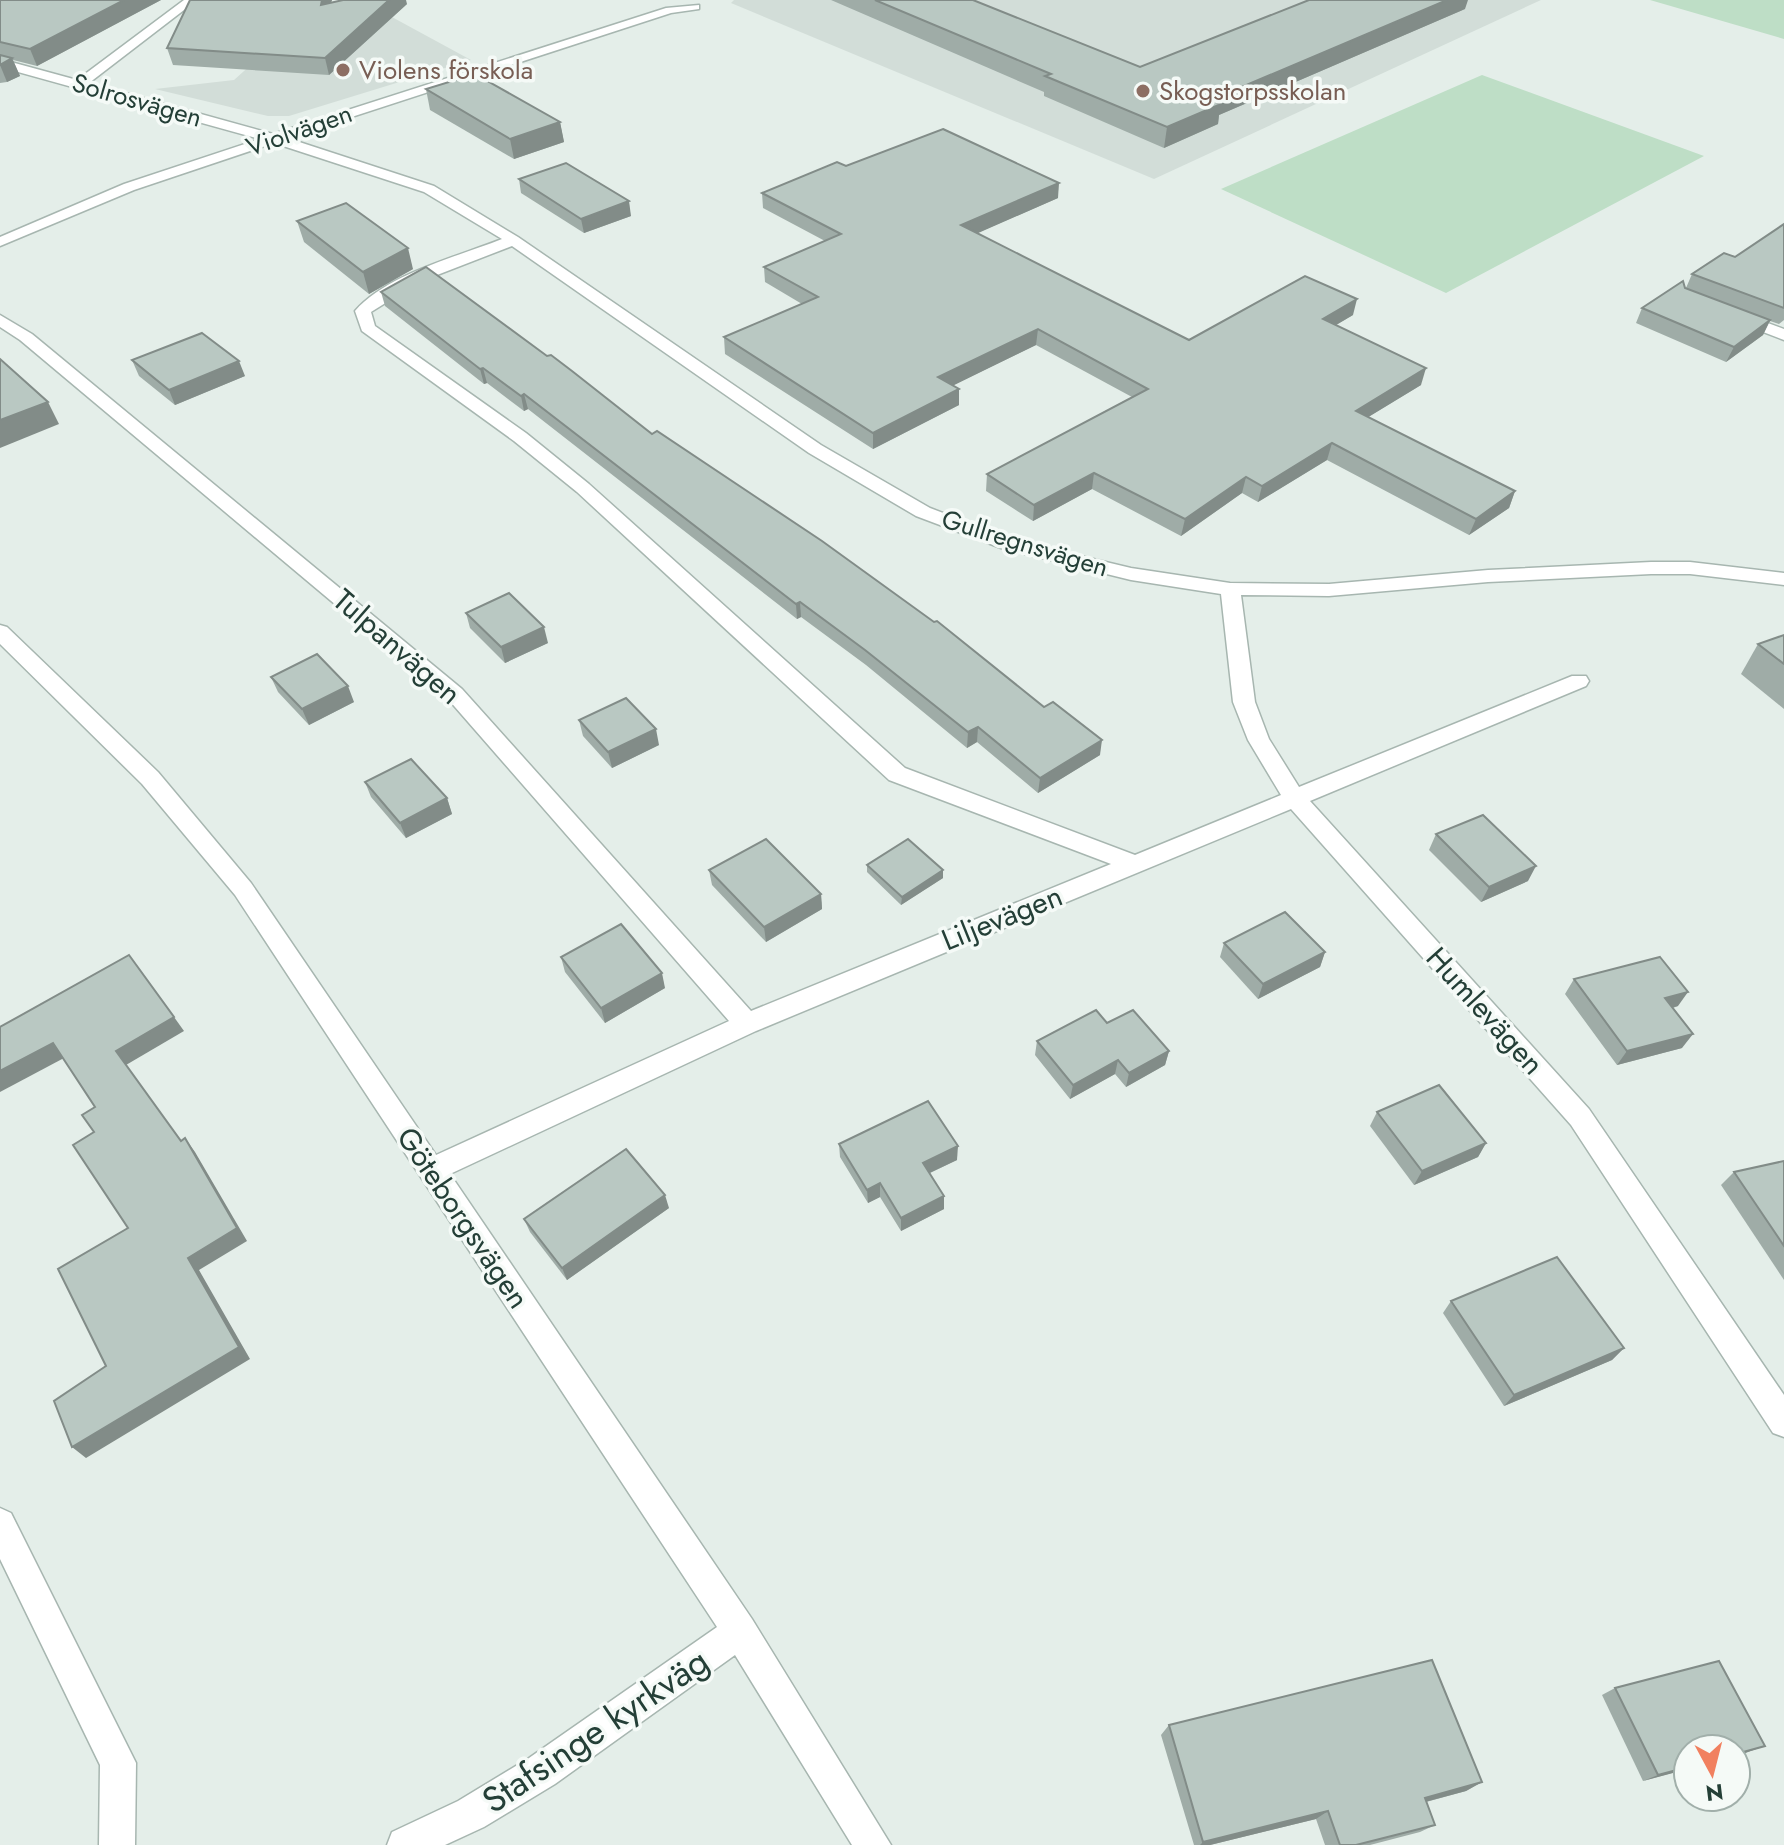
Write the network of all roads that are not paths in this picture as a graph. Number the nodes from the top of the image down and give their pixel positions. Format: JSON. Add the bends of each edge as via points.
{"nodes":[{"id":1,"x":191,"y":0,"type":"edge"},
{"id":2,"x":695,"y":7,"type":"dead end"},
{"id":3,"x":0,"y":63,"type":"edge"},
{"id":4,"x":80,"y":84,"type":"junction"},
{"id":5,"x":273,"y":138,"type":"junction"},
{"id":6,"x":513,"y":240,"type":"junction"},
{"id":7,"x":0,"y":242,"type":"edge"},
{"id":8,"x":1727,"y":313,"type":"edge"},
{"id":9,"x":0,"y":320,"type":"edge"},
{"id":10,"x":1784,"y":335,"type":"edge"},
{"id":11,"x":1784,"y":579,"type":"edge"},
{"id":12,"x":1230,"y":589,"type":"junction"},
{"id":13,"x":0,"y":632,"type":"edge"},
{"id":14,"x":1579,"y":681,"type":"dead end"},
{"id":15,"x":1294,"y":797,"type":"junction"},
{"id":16,"x":1135,"y":864,"type":"junction"},
{"id":17,"x":747,"y":1024,"type":"junction"},
{"id":18,"x":431,"y":1170,"type":"junction"},
{"id":19,"x":1784,"y":1422,"type":"edge"},
{"id":20,"x":0,"y":1524,"type":"edge"},
{"id":21,"x":740,"y":1631,"type":"junction"},
{"id":22,"x":117,"y":1845,"type":"edge"},
{"id":23,"x":405,"y":1845,"type":"edge"},
{"id":24,"x":873,"y":1845,"type":"edge"}],
"edges":[{"from":1,"to":4,"type":"street"},
{"from":2,"to":5,"type":"street","name":"Violvägen","via":[[670,10]]},
{"from":3,"to":4,"type":"street","name":"Solrosvägen"},
{"from":4,"to":5,"type":"street","name":"Solrosvägen"},
{"from":5,"to":6,"type":"street","name":"Gullregnsvägen","via":[[429,189]]},
{"from":5,"to":7,"type":"street","name":"Violvägen","via":[[129,187]]},
{"from":6,"to":12,"type":"street","name":"Gullregnsvägen","via":[[815,449],[923,512],[1008,544],[1081,563]]},
{"from":6,"to":16,"type":"street","via":[[372,302],[363,311],[368,328],[583,488],[897,774]]},
{"from":8,"to":10,"type":"street"},
{"from":9,"to":17,"type":"street","name":"Tulpanvägen","via":[[455,694]]},
{"from":11,"to":12,"type":"street","name":"Gullregnsvägen","via":[[1651,568],[1329,590]]},
{"from":12,"to":15,"type":"street","name":"Humlevägen","via":[[1244,702],[1259,740]]},
{"from":13,"to":18,"type":"street","name":"Göteborgsvägen","via":[[150,778],[243,889]]},
{"from":14,"to":15,"type":"street","name":"Liljevägen"},
{"from":15,"to":16,"type":"street","name":"Liljevägen"},
{"from":15,"to":19,"type":"street","name":"Humlevägen","via":[[1580,1117]]},
{"from":16,"to":17,"type":"street","name":"Liljevägen"},
{"from":17,"to":18,"type":"street","name":"Liljevägen"},
{"from":18,"to":21,"type":"street","name":"Göteborgsvägen"},
{"from":20,"to":22,"type":"street","via":[[118,1763]]},
{"from":21,"to":23,"type":"street","name":"Stafsinge kyrkväg","via":[[542,1771],[471,1814]]},
{"from":21,"to":24,"type":"street","name":"Göteborgsvägen"}]}
